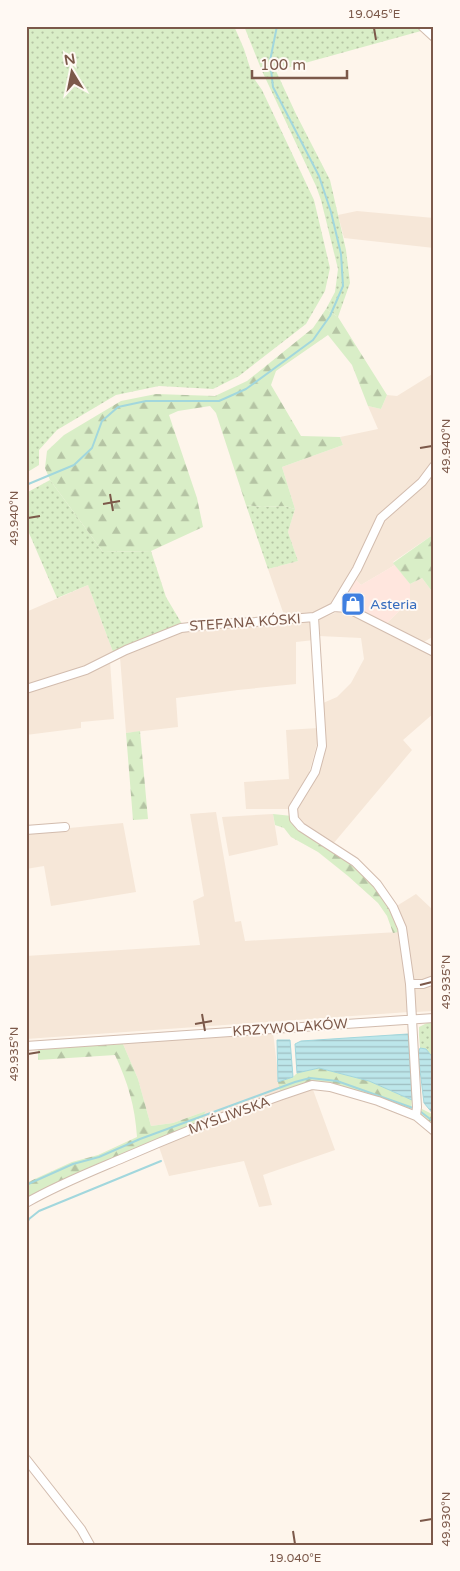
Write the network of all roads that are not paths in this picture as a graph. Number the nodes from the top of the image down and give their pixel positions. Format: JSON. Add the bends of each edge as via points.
{"nodes":[{"id":1,"x":422,"y":26,"type":"edge"},
{"id":2,"x":434,"y":37,"type":"edge"},
{"id":3,"x":434,"y":466,"type":"edge"},
{"id":4,"x":334,"y":608,"type":"junction"},
{"id":5,"x":314,"y":617,"type":"junction"},
{"id":6,"x":434,"y":652,"type":"edge"},
{"id":7,"x":26,"y":689,"type":"edge"},
{"id":8,"x":65,"y":827,"type":"dead end"},
{"id":9,"x":26,"y":830,"type":"edge"},
{"id":10,"x":434,"y":980,"type":"edge"},
{"id":11,"x":410,"y":984,"type":"junction"},
{"id":12,"x":413,"y":1018,"type":"junction"},
{"id":13,"x":434,"y":1018,"type":"edge"},
{"id":14,"x":26,"y":1046,"type":"edge"},
{"id":15,"x":416,"y":1116,"type":"junction"},
{"id":16,"x":434,"y":1131,"type":"edge"},
{"id":17,"x":26,"y":1203,"type":"edge"},
{"id":18,"x":26,"y":1459,"type":"edge"},
{"id":19,"x":90,"y":1545,"type":"edge"}],
"edges":[{"from":1,"to":2,"type":"street"},
{"from":3,"to":4,"type":"street","via":[[422,482],[381,518],[357,570]]},
{"from":4,"to":5,"type":"street","name":"STEFANA KÓSKI"},
{"from":4,"to":6,"type":"street","via":[[347,608]]},
{"from":5,"to":7,"type":"street","name":"STEFANA KÓSKI","via":[[181,628],[86,670]]},
{"from":5,"to":11,"type":"street","via":[[322,746],[314,772],[294,808],[294,819],[354,862],[377,884],[393,907],[402,928]]},
{"from":8,"to":9,"type":"street"},
{"from":10,"to":11,"type":"street"},
{"from":11,"to":12,"type":"street"},
{"from":12,"to":13,"type":"street","name":"KRZYWOLAKÓW"},
{"from":12,"to":14,"type":"street","name":"KRZYWOLAKÓW"},
{"from":12,"to":15,"type":"street"},
{"from":15,"to":16,"type":"street","name":"MYŚLIWSKA"},
{"from":15,"to":17,"type":"street","name":"MYŚLIWSKA","via":[[378,1101],[312,1085],[176,1134]]},
{"from":18,"to":19,"type":"street"}]}
